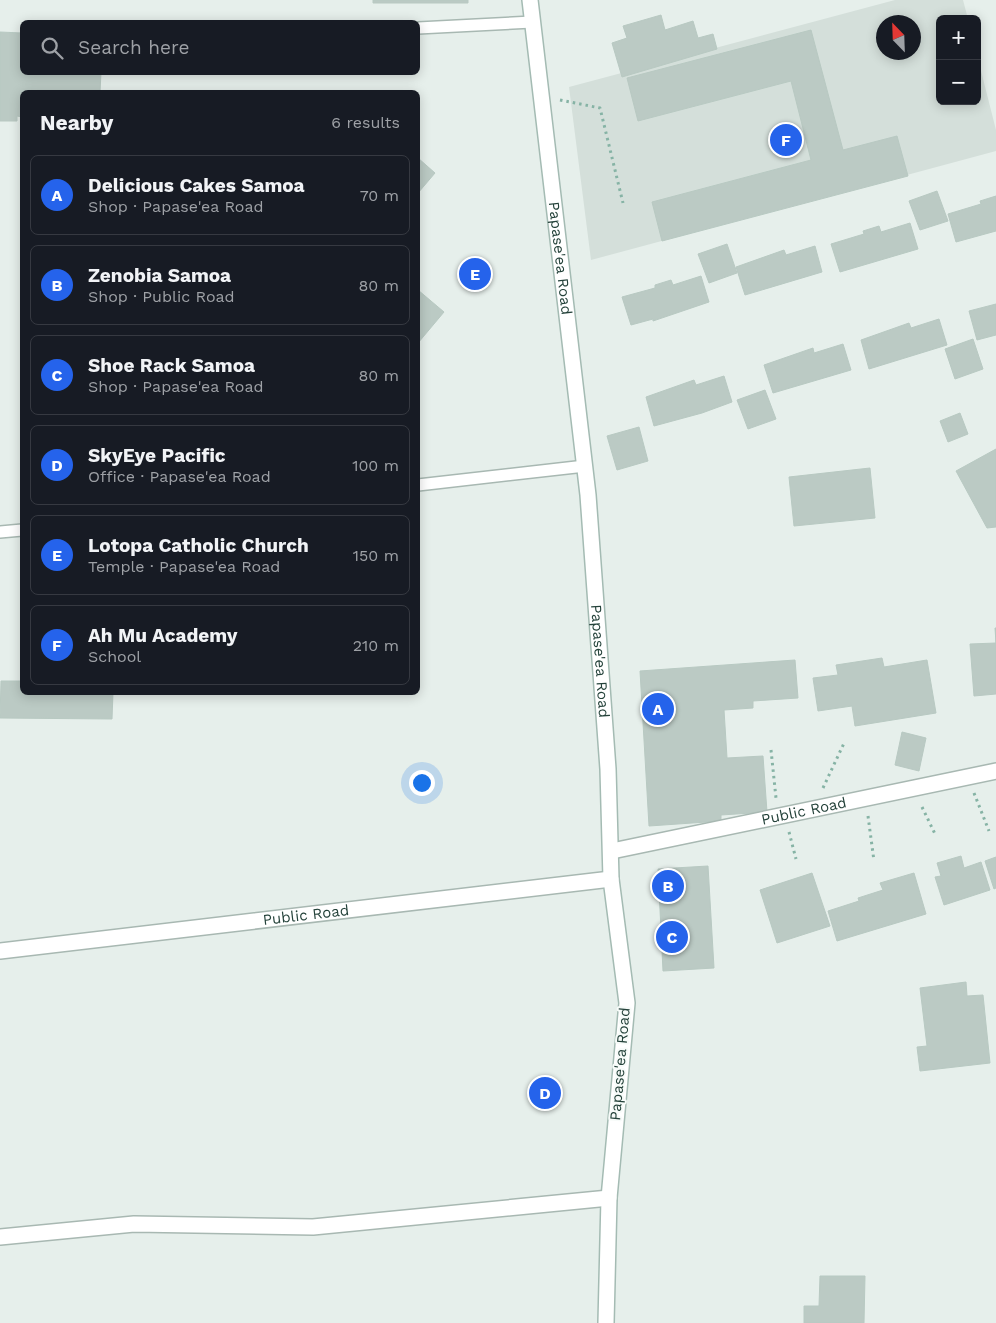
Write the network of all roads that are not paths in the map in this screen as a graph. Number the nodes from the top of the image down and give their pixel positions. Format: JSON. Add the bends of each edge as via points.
{"nodes":[{"id":1,"x":530,"y":0,"type":"edge"},
{"id":2,"x":532,"y":22,"type":"junction"},
{"id":3,"x":420,"y":28,"type":"edge"},
{"id":4,"x":585,"y":466,"type":"junction"},
{"id":5,"x":420,"y":485,"type":"edge"},
{"id":6,"x":20,"y":530,"type":"edge"},
{"id":7,"x":0,"y":532,"type":"edge"},
{"id":8,"x":996,"y":771,"type":"edge"},
{"id":9,"x":612,"y":851,"type":"junction"},
{"id":10,"x":611,"y":879,"type":"junction"},
{"id":11,"x":0,"y":951,"type":"edge"},
{"id":12,"x":609,"y":1198,"type":"junction"},
{"id":13,"x":0,"y":1238,"type":"edge"},
{"id":14,"x":606,"y":1323,"type":"edge"}],
"edges":[{"from":1,"to":2,"type":"street","name":"Papase'ea Road"},
{"from":2,"to":3,"type":"lane"},
{"from":2,"to":4,"type":"street","name":"Papase'ea Road"},
{"from":4,"to":5,"type":"lane"},
{"from":4,"to":9,"type":"street","name":"Papase'ea Road"},
{"from":6,"to":7,"type":"lane"},
{"from":8,"to":9,"type":"street","name":"Public Road"},
{"from":9,"to":10,"type":"street","name":"Papase'ea Road"},
{"from":10,"to":11,"type":"street","name":"Public Road"},
{"from":10,"to":12,"type":"street","name":"Papase'ea Road","via":[[626,1003]]},
{"from":12,"to":13,"type":"street","via":[[314,1228],[134,1224]]},
{"from":12,"to":14,"type":"street","name":"Papase'ea Road"}]}
